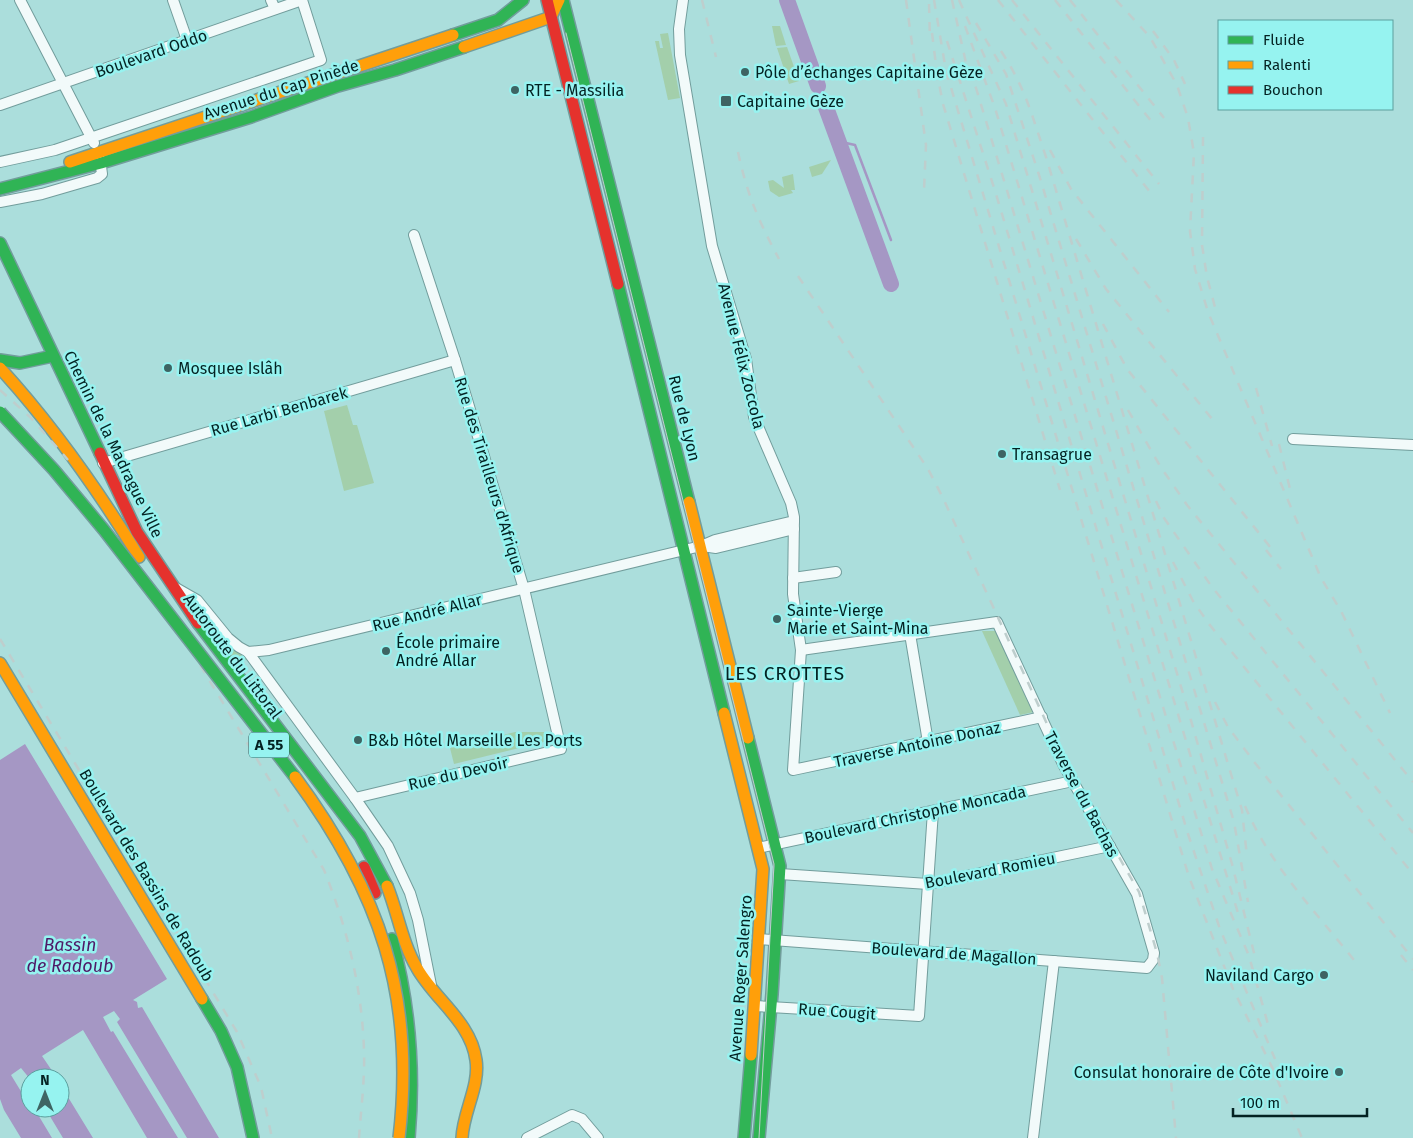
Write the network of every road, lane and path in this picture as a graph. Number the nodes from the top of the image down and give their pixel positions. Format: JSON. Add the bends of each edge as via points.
{"nodes":[{"id":1,"x":20,"y":0,"type":"edge"},
{"id":2,"x":173,"y":0,"type":"edge"},
{"id":3,"x":302,"y":0,"type":"edge"},
{"id":4,"x":523,"y":0,"type":"edge"},
{"id":5,"x":547,"y":0,"type":"edge"},
{"id":6,"x":559,"y":0,"type":"edge"},
{"id":7,"x":563,"y":0,"type":"edge"},
{"id":8,"x":683,"y":0,"type":"edge"},
{"id":9,"x":273,"y":5,"type":"edge"},
{"id":10,"x":551,"y":17,"type":"junction"},
{"id":11,"x":187,"y":40,"type":"junction"},
{"id":12,"x":63,"y":83,"type":"junction"},
{"id":13,"x":0,"y":105,"type":"edge"},
{"id":14,"x":179,"y":107,"type":"junction"},
{"id":15,"x":186,"y":125,"type":"junction"},
{"id":16,"x":196,"y":134,"type":"junction"},
{"id":17,"x":92,"y":138,"type":"junction"},
{"id":18,"x":99,"y":158,"type":"junction"},
{"id":19,"x":0,"y":162,"type":"edge"},
{"id":20,"x":0,"y":182,"type":"edge"},
{"id":21,"x":0,"y":190,"type":"edge"},
{"id":22,"x":0,"y":202,"type":"edge"},
{"id":23,"x":414,"y":235,"type":"dead end"},
{"id":24,"x":0,"y":243,"type":"edge"},
{"id":25,"x":53,"y":356,"type":"junction"},
{"id":26,"x":0,"y":360,"type":"edge"},
{"id":27,"x":455,"y":360,"type":"junction"},
{"id":28,"x":0,"y":368,"type":"edge"},
{"id":29,"x":0,"y":400,"type":"edge"},
{"id":30,"x":0,"y":412,"type":"edge"},
{"id":31,"x":1293,"y":439,"type":"dead end"},
{"id":32,"x":1413,"y":446,"type":"edge"},
{"id":33,"x":103,"y":463,"type":"junction"},
{"id":34,"x":794,"y":525,"type":"junction"},
{"id":35,"x":701,"y":546,"type":"junction"},
{"id":36,"x":684,"y":550,"type":"junction"},
{"id":37,"x":139,"y":557,"type":"junction"},
{"id":38,"x":836,"y":572,"type":"dead end"},
{"id":39,"x":793,"y":578,"type":"junction"},
{"id":40,"x":175,"y":587,"type":"junction"},
{"id":41,"x":524,"y":589,"type":"junction"},
{"id":42,"x":910,"y":634,"type":"junction"},
{"id":43,"x":801,"y":650,"type":"junction"},
{"id":44,"x":248,"y":652,"type":"junction"},
{"id":45,"x":0,"y":663,"type":"edge"},
{"id":46,"x":1042,"y":717,"type":"junction"},
{"id":47,"x":928,"y":742,"type":"junction"},
{"id":48,"x":561,"y":749,"type":"joint"},
{"id":49,"x":793,"y":770,"type":"joint"},
{"id":50,"x":1073,"y":781,"type":"junction"},
{"id":51,"x":355,"y":798,"type":"junction"},
{"id":52,"x":933,"y":811,"type":"junction"},
{"id":53,"x":752,"y":820,"type":"joint"},
{"id":54,"x":776,"y":844,"type":"junction"},
{"id":55,"x":1110,"y":846,"type":"junction"},
{"id":56,"x":758,"y":848,"type":"junction"},
{"id":57,"x":780,"y":874,"type":"junction"},
{"id":58,"x":928,"y":884,"type":"junction"},
{"id":59,"x":760,"y":939,"type":"junction"},
{"id":60,"x":776,"y":940,"type":"junction"},
{"id":61,"x":925,"y":952,"type":"junction"},
{"id":62,"x":1054,"y":961,"type":"junction"},
{"id":63,"x":1147,"y":968,"type":"joint"},
{"id":64,"x":433,"y":989,"type":"junction"},
{"id":65,"x":756,"y":1006,"type":"junction"},
{"id":66,"x":771,"y":1006,"type":"junction"},
{"id":67,"x":249,"y":1112,"type":"junction"},
{"id":68,"x":246,"y":1138,"type":"edge"},
{"id":69,"x":253,"y":1138,"type":"edge"},
{"id":70,"x":399,"y":1138,"type":"edge"},
{"id":71,"x":409,"y":1138,"type":"edge"},
{"id":72,"x":462,"y":1138,"type":"edge"},
{"id":73,"x":527,"y":1138,"type":"edge"},
{"id":74,"x":598,"y":1138,"type":"edge"},
{"id":75,"x":744,"y":1138,"type":"edge"},
{"id":76,"x":759,"y":1138,"type":"edge"},
{"id":77,"x":1033,"y":1138,"type":"edge"}],
"edges":[{"from":1,"to":12,"type":"street"},
{"from":2,"to":11,"type":"street"},
{"from":3,"to":9,"type":"street","name":"Boulevard Oddo"},
{"from":3,"to":14,"type":"street","via":[[321,60]]},
{"from":4,"to":15,"type":"main road","name":"Avenue du Cap Pinède","via":[[498,20]]},
{"from":5,"to":10,"type":"main road","name":"Rue de Lyon"},
{"from":6,"to":10,"type":"main road"},
{"from":7,"to":35,"type":"main road","name":"Rue de Lyon"},
{"from":8,"to":34,"type":"street","name":"Avenue Félix Zoccola","via":[[678,34],[680,55],[712,246],[746,359],[754,417],[791,502]]},
{"from":9,"to":11,"type":"street","name":"Boulevard Oddo"},
{"from":10,"to":16,"type":"main road","name":"Avenue du Cap Pinède"},
{"from":10,"to":36,"type":"main road","name":"Rue de Lyon"},
{"from":11,"to":12,"type":"street","name":"Boulevard Oddo"},
{"from":12,"to":13,"type":"street","name":"Boulevard Oddo"},
{"from":12,"to":17,"type":"street"},
{"from":14,"to":15,"type":"street"},
{"from":14,"to":17,"type":"street"},
{"from":15,"to":16,"type":"street"},
{"from":15,"to":18,"type":"main road","name":"Avenue du Cap Pinède"},
{"from":16,"to":18,"type":"main road","name":"Avenue du Cap Pinède"},
{"from":17,"to":18,"type":"street"},
{"from":17,"to":19,"type":"street"},
{"from":18,"to":20,"type":"main road","name":"Avenue du Cap Pinède"},
{"from":18,"to":21,"type":"main road","name":"Avenue du Cap Pinède"},
{"from":18,"to":22,"type":"street","via":[[102,174],[97,178]]},
{"from":23,"to":27,"type":"street","name":"Rue des Tirailleurs d'Afrique"},
{"from":24,"to":25,"type":"main road","name":"Chemin de la Madrague Ville"},
{"from":25,"to":26,"type":"main road","via":[[33,363]]},
{"from":25,"to":33,"type":"main road","name":"Chemin de la Madrague Ville"},
{"from":27,"to":33,"type":"street","name":"Rue Larbi Benbarek"},
{"from":27,"to":41,"type":"street","name":"Rue des Tirailleurs d'Afrique"},
{"from":28,"to":37,"type":"main road","via":[[56,432]]},
{"from":29,"to":37,"type":"main road","name":"Autoroute du Littoral","number":"A 55","via":[[63,464]]},
{"from":30,"to":70,"type":"main road","name":"Autoroute du Littoral","number":"A 55","bridge":true,"via":[[100,522],[296,780],[348,857],[375,915],[397,993],[405,1082]]},
{"from":31,"to":32,"type":"street"},
{"from":33,"to":40,"type":"main road","name":"Chemin de la Madrague Ville","via":[[137,532]]},
{"from":34,"to":35,"type":"street","name":"Rue André Allar","via":[[715,540]]},
{"from":34,"to":39,"type":"street","name":"Avenue Félix Zoccola"},
{"from":35,"to":36,"type":"street","name":"Rue André Allar"},
{"from":35,"to":54,"type":"main road","name":"Rue de Lyon"},
{"from":36,"to":41,"type":"street","name":"Rue André Allar"},
{"from":36,"to":53,"type":"main road","name":"Rue de Lyon"},
{"from":37,"to":71,"type":"main road","name":"Autoroute du Littoral","number":"A 55","via":[[323,802],[364,867],[384,915],[407,999],[413,1061]]},
{"from":38,"to":39,"type":"street"},
{"from":39,"to":43,"type":"street","name":"Avenue Félix Zoccola"},
{"from":40,"to":44,"type":"street","via":[[196,600],[228,638]]},
{"from":40,"to":64,"type":"main road","name":"Chemin de la Madrague Ville","via":[[183,602],[360,836],[378,865],[415,963]]},
{"from":41,"to":44,"type":"street","name":"Rue André Allar","via":[[272,650]]},
{"from":41,"to":48,"type":"street","name":"Rue des Tirailleurs d'Afrique"},
{"from":42,"to":43,"type":"street"},
{"from":42,"to":46,"type":"street","name":"Traverse du Bachas","via":[[997,622]]},
{"from":42,"to":47,"type":"street"},
{"from":43,"to":49,"type":"street","name":"Avenue Félix Zoccola"},
{"from":44,"to":51,"type":"street"},
{"from":45,"to":67,"type":"main road","name":"Boulevard des Bassins de Radoub","via":[[221,1030],[237,1067]]},
{"from":46,"to":47,"type":"street","name":"Traverse Antoine Donaz"},
{"from":46,"to":50,"type":"street","name":"Traverse du Bachas"},
{"from":47,"to":49,"type":"street","name":"Traverse Antoine Donaz"},
{"from":48,"to":51,"type":"street","name":"Rue du Devoir"},
{"from":50,"to":52,"type":"street","name":"Boulevard Christophe Moncada"},
{"from":50,"to":55,"type":"street","name":"Traverse du Bachas"},
{"from":51,"to":64,"type":"street","via":[[388,846],[410,893]]},
{"from":52,"to":54,"type":"street","name":"Boulevard Christophe Moncada"},
{"from":52,"to":58,"type":"street"},
{"from":53,"to":56,"type":"main road","name":"Avenue Roger Salengro"},
{"from":54,"to":56,"type":"street","name":"Boulevard Christophe Moncada"},
{"from":54,"to":57,"type":"main road","name":"Avenue Roger Salengro"},
{"from":55,"to":58,"type":"street","name":"Boulevard Romieu"},
{"from":55,"to":63,"type":"street","name":"Traverse du Bachas","via":[[1137,894],[1154,953]]},
{"from":56,"to":59,"type":"main road","name":"Avenue Roger Salengro","via":[[763,869]]},
{"from":57,"to":58,"type":"street","name":"Boulevard Romieu"},
{"from":57,"to":60,"type":"main road","name":"Avenue Roger Salengro"},
{"from":58,"to":61,"type":"street"},
{"from":59,"to":60,"type":"street","name":"Boulevard de Magallon"},
{"from":59,"to":65,"type":"main road","name":"Avenue Roger Salengro"},
{"from":60,"to":61,"type":"street","name":"Boulevard de Magallon"},
{"from":60,"to":66,"type":"main road","name":"Avenue Roger Salengro"},
{"from":61,"to":62,"type":"street","name":"Boulevard de Magallon"},
{"from":61,"to":66,"type":"street","name":"Rue Cougit","via":[[919,1016]]},
{"from":62,"to":63,"type":"street","name":"Boulevard de Magallon"},
{"from":62,"to":77,"type":"street"},
{"from":64,"to":72,"type":"main road","name":"Chemin de la Madrague Ville","via":[[462,1025],[473,1046],[476,1063],[474,1082],[463,1113]]},
{"from":65,"to":66,"type":"street","name":"Rue Cougit"},
{"from":65,"to":75,"type":"main road","name":"Avenue Roger Salengro"},
{"from":66,"to":76,"type":"main road","name":"Avenue Roger Salengro"},
{"from":67,"to":68,"type":"main road","name":"Boulevard des Bassins de Radoub"},
{"from":67,"to":69,"type":"main road","name":"Boulevard des Bassins de Radoub"},
{"from":73,"to":74,"type":"street","via":[[572,1115],[582,1119]]}]}
